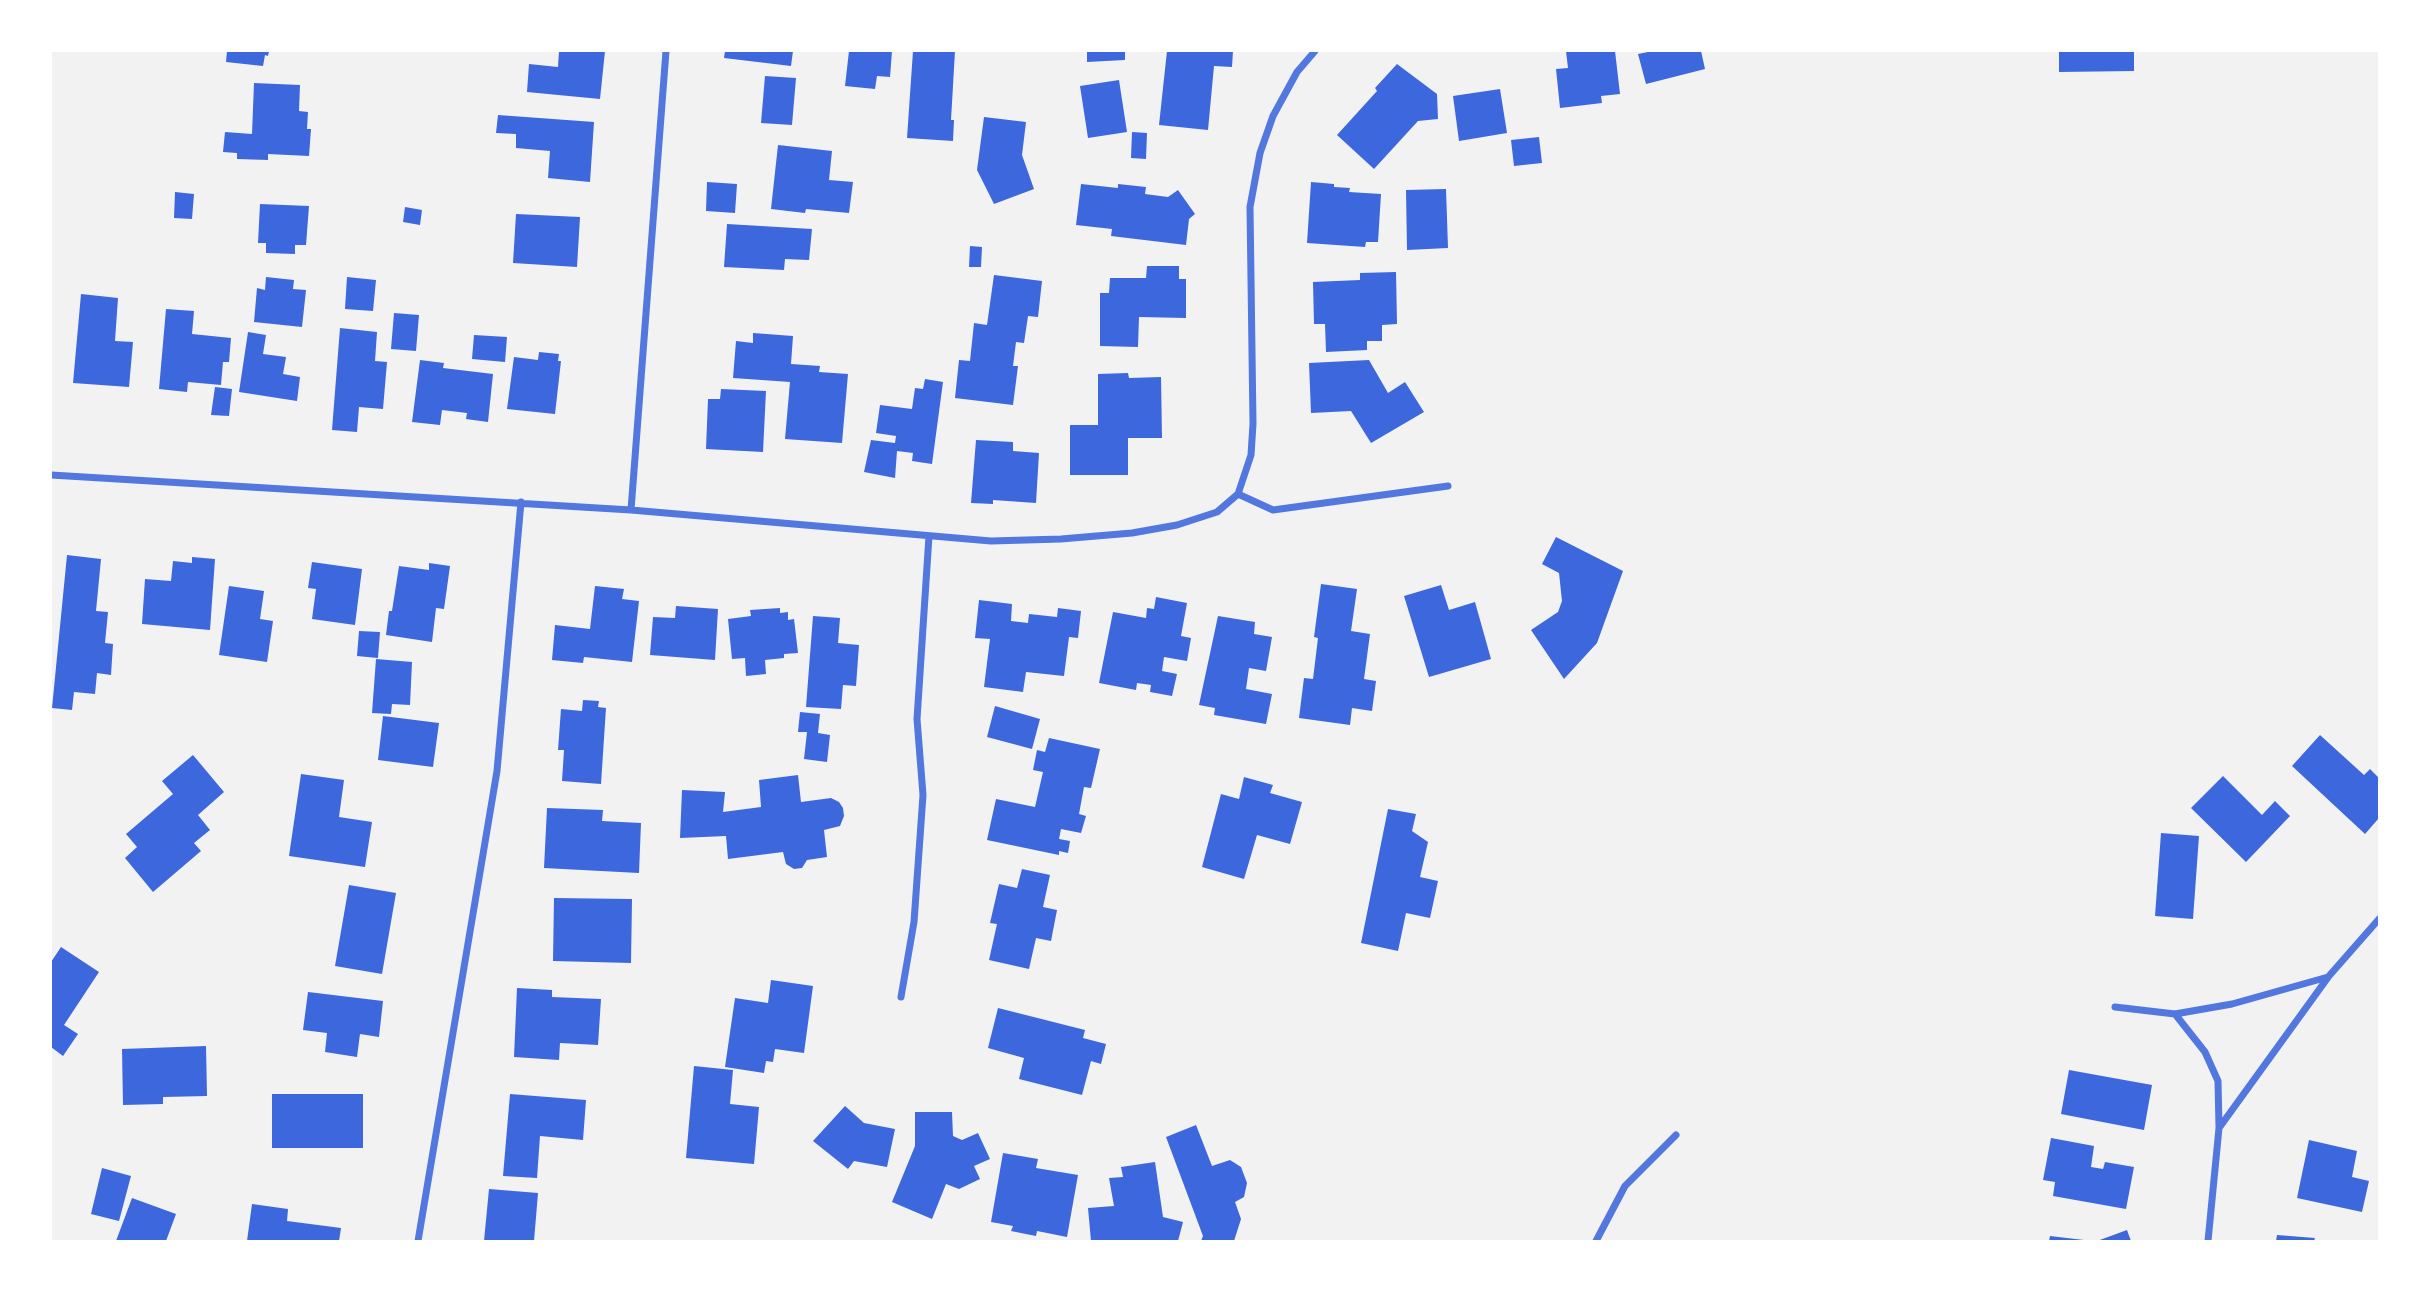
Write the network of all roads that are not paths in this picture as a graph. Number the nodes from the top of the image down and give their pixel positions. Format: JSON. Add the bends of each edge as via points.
{"nodes":[{"id":1,"x":666,"y":51,"type":"edge"},
{"id":2,"x":1315,"y":51,"type":"edge"},
{"id":3,"x":51,"y":475,"type":"edge"},
{"id":4,"x":1448,"y":486,"type":"dead end"},
{"id":5,"x":1238,"y":494,"type":"junction"},
{"id":6,"x":521,"y":502,"type":"junction"},
{"id":7,"x":631,"y":510,"type":"junction"},
{"id":8,"x":929,"y":536,"type":"junction"},
{"id":9,"x":2379,"y":919,"type":"edge"},
{"id":10,"x":2329,"y":976,"type":"junction"},
{"id":11,"x":901,"y":997,"type":"dead end"},
{"id":12,"x":2115,"y":1007,"type":"dead end"},
{"id":13,"x":2175,"y":1014,"type":"junction"},
{"id":14,"x":2219,"y":1128,"type":"junction"},
{"id":15,"x":1676,"y":1135,"type":"dead end"},
{"id":16,"x":418,"y":1241,"type":"edge"},
{"id":17,"x":1596,"y":1241,"type":"edge"},
{"id":18,"x":2208,"y":1241,"type":"edge"}],
"edges":[{"from":1,"to":7,"type":"street"},
{"from":2,"to":5,"type":"street","via":[[1297,72],[1273,116],[1260,153],[1250,207],[1251,455]]},
{"from":3,"to":6,"type":"street"},
{"from":4,"to":5,"type":"street","via":[[1273,510]]},
{"from":5,"to":8,"type":"street","via":[[1217,512],[1132,533],[1061,540]]},
{"from":6,"to":7,"type":"street"},
{"from":6,"to":16,"type":"street","via":[[497,771]]},
{"from":7,"to":8,"type":"street"},
{"from":8,"to":11,"type":"street","via":[[917,719],[923,796],[914,922]]},
{"from":9,"to":10,"type":"street"},
{"from":10,"to":13,"type":"street","via":[[2232,1004]]},
{"from":10,"to":14,"type":"street"},
{"from":12,"to":13,"type":"street"},
{"from":13,"to":14,"type":"street","via":[[2205,1052],[2218,1081]]},
{"from":14,"to":18,"type":"street"},
{"from":15,"to":17,"type":"street","via":[[1625,1186]]}]}
